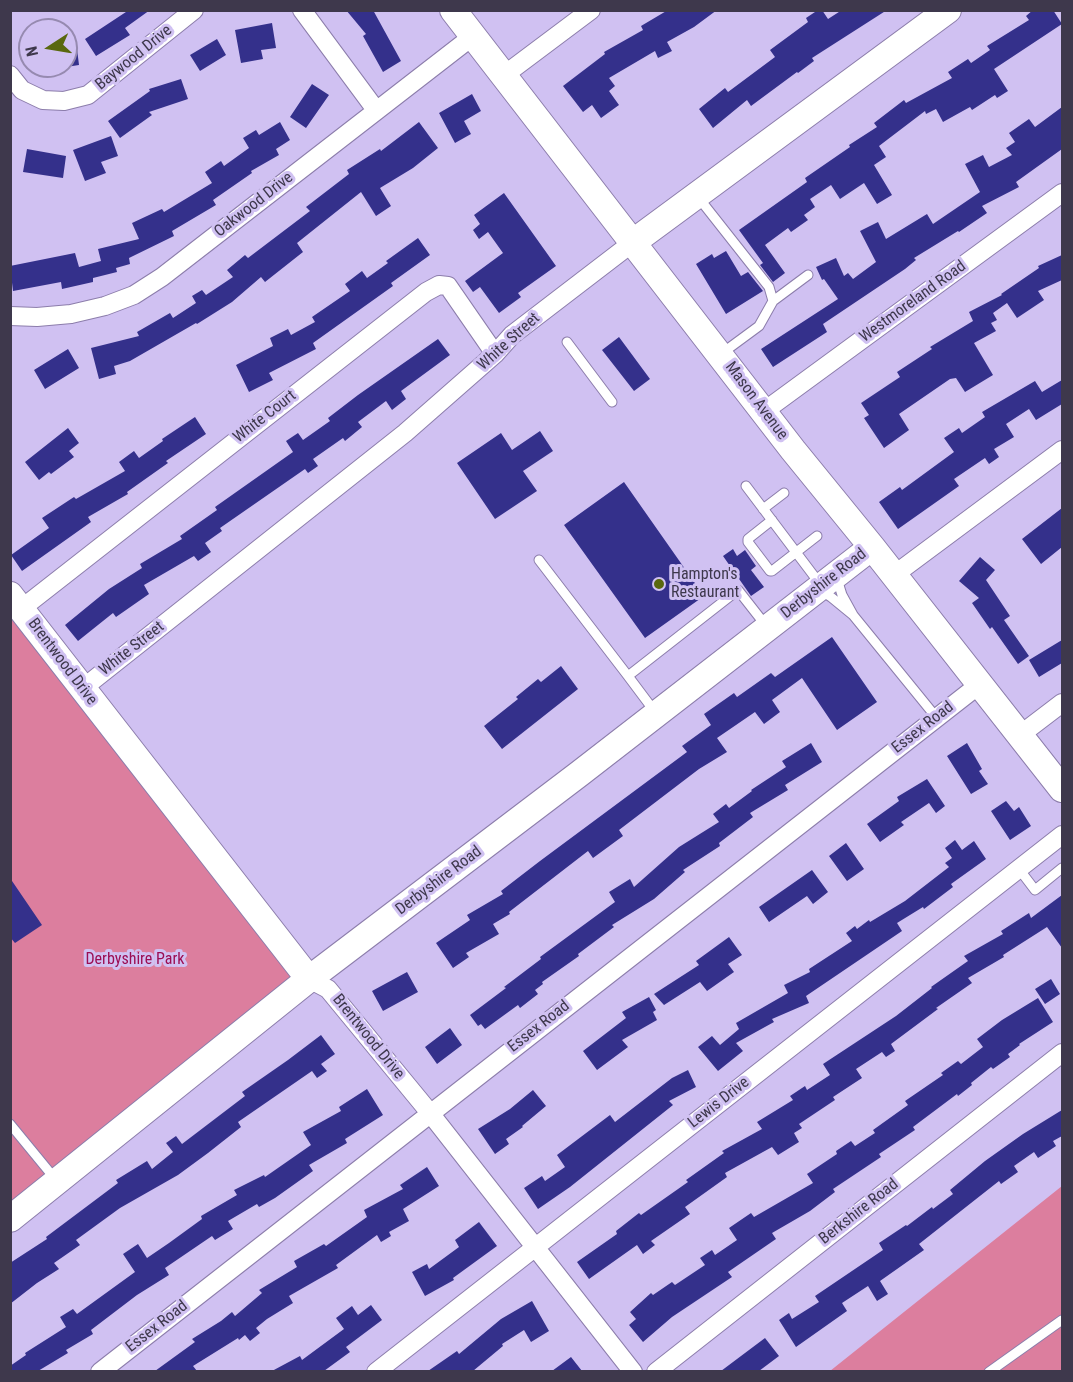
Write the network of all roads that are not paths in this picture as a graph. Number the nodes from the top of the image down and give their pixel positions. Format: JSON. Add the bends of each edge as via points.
{"nodes":[{"id":1,"x":194,"y":10,"type":"edge"},
{"id":2,"x":302,"y":10,"type":"edge"},
{"id":3,"x":453,"y":10,"type":"edge"},
{"id":4,"x":591,"y":10,"type":"edge"},
{"id":5,"x":948,"y":10,"type":"edge"},
{"id":6,"x":473,"y":36,"type":"junction"},
{"id":7,"x":10,"y":75,"type":"edge"},
{"id":8,"x":503,"y":76,"type":"junction"},
{"id":9,"x":376,"y":110,"type":"junction"},
{"id":10,"x":1062,"y":193,"type":"edge"},
{"id":11,"x":697,"y":195,"type":"junction"},
{"id":12,"x":632,"y":243,"type":"junction"},
{"id":13,"x":808,"y":275,"type":"dead end"},
{"id":14,"x":773,"y":302,"type":"junction"},
{"id":15,"x":10,"y":316,"type":"edge"},
{"id":16,"x":567,"y":342,"type":"dead end"},
{"id":17,"x":495,"y":354,"type":"junction"},
{"id":18,"x":720,"y":355,"type":"junction"},
{"id":19,"x":612,"y":402,"type":"dead end"},
{"id":20,"x":763,"y":412,"type":"junction"},
{"id":21,"x":1062,"y":450,"type":"edge"},
{"id":22,"x":746,"y":486,"type":"dead end"},
{"id":23,"x":784,"y":493,"type":"dead end"},
{"id":24,"x":763,"y":509,"type":"junction"},
{"id":25,"x":772,"y":520,"type":"junction"},
{"id":26,"x":817,"y":536,"type":"dead end"},
{"id":27,"x":872,"y":547,"type":"junction"},
{"id":28,"x":796,"y":552,"type":"junction"},
{"id":29,"x":539,"y":560,"type":"dead end"},
{"id":30,"x":894,"y":575,"type":"junction"},
{"id":31,"x":825,"y":584,"type":"junction"},
{"id":32,"x":16,"y":602,"type":"edge"},
{"id":33,"x":853,"y":615,"type":"junction"},
{"id":34,"x":767,"y":628,"type":"junction"},
{"id":35,"x":628,"y":676,"type":"junction"},
{"id":36,"x":980,"y":684,"type":"junction"},
{"id":37,"x":82,"y":689,"type":"junction"},
{"id":38,"x":1062,"y":703,"type":"edge"},
{"id":39,"x":657,"y":714,"type":"junction"},
{"id":40,"x":936,"y":717,"type":"junction"},
{"id":41,"x":1020,"y":735,"type":"junction"},
{"id":42,"x":1062,"y":789,"type":"edge"},
{"id":43,"x":1062,"y":835,"type":"edge"},
{"id":44,"x":1062,"y":868,"type":"edge"},
{"id":45,"x":1019,"y":869,"type":"junction"},
{"id":46,"x":309,"y":980,"type":"junction"},
{"id":47,"x":1062,"y":1053,"type":"edge"},
{"id":48,"x":429,"y":1113,"type":"junction"},
{"id":49,"x":10,"y":1124,"type":"edge"},
{"id":50,"x":58,"y":1182,"type":"junction"},
{"id":51,"x":10,"y":1219,"type":"edge"},
{"id":52,"x":535,"y":1248,"type":"junction"},
{"id":53,"x":1062,"y":1320,"type":"edge"},
{"id":54,"x":100,"y":1371,"type":"edge"},
{"id":55,"x":376,"y":1371,"type":"edge"},
{"id":56,"x":633,"y":1371,"type":"edge"},
{"id":57,"x":656,"y":1371,"type":"edge"},
{"id":58,"x":989,"y":1371,"type":"edge"}],
"edges":[{"from":1,"to":7,"type":"street","name":"Baywood Drive","via":[[88,95],[64,101],[43,100],[22,90]]},
{"from":2,"to":9,"type":"street"},
{"from":3,"to":6,"type":"street","name":"Mason Avenue"},
{"from":4,"to":8,"type":"street"},
{"from":5,"to":11,"type":"street","name":"White Street"},
{"from":6,"to":8,"type":"street","name":"Mason Avenue"},
{"from":6,"to":9,"type":"street","name":"Oakwood Drive"},
{"from":8,"to":12,"type":"street","name":"Mason Avenue"},
{"from":9,"to":15,"type":"street","name":"Oakwood Drive","via":[[162,278],[134,295],[71,314]]},
{"from":10,"to":20,"type":"street","name":"Westmoreland Road"},
{"from":11,"to":12,"type":"street","name":"White Street"},
{"from":11,"to":14,"type":"lane","via":[[770,287]]},
{"from":12,"to":17,"type":"street","name":"White Street","via":[[512,335]]},
{"from":12,"to":18,"type":"street","name":"Mason Avenue"},
{"from":13,"to":14,"type":"lane"},
{"from":14,"to":18,"type":"lane","via":[[759,326]]},
{"from":16,"to":19,"type":"lane"},
{"from":17,"to":32,"type":"street","name":"White Court","via":[[448,286],[439,285]]},
{"from":17,"to":37,"type":"street","name":"White Street","via":[[405,433]]},
{"from":18,"to":20,"type":"street","name":"Mason Avenue"},
{"from":20,"to":27,"type":"street","name":"Mason Avenue"},
{"from":21,"to":30,"type":"street"},
{"from":22,"to":24,"type":"lane"},
{"from":23,"to":24,"type":"lane"},
{"from":24,"to":25,"type":"lane"},
{"from":25,"to":28,"type":"lane"},
{"from":25,"to":28,"type":"lane","via":[[748,542],[770,571]]},
{"from":26,"to":28,"type":"lane"},
{"from":27,"to":30,"type":"street","name":"Mason Avenue"},
{"from":27,"to":31,"type":"street","name":"Derbyshire Road"},
{"from":28,"to":31,"type":"lane"},
{"from":29,"to":35,"type":"lane"},
{"from":30,"to":36,"type":"street","name":"Mason Avenue"},
{"from":31,"to":33,"type":"lane","via":[[831,597]]},
{"from":31,"to":33,"type":"lane","via":[[842,595]]},
{"from":31,"to":34,"type":"street","name":"Derbyshire Road"},
{"from":32,"to":37,"type":"street","name":"Brentwood Drive"},
{"from":33,"to":40,"type":"lane"},
{"from":34,"to":35,"type":"lane","via":[[738,590]]},
{"from":34,"to":39,"type":"street","name":"Derbyshire Road"},
{"from":35,"to":39,"type":"lane"},
{"from":36,"to":40,"type":"street","name":"Essex Road"},
{"from":36,"to":41,"type":"street","name":"Mason Avenue"},
{"from":37,"to":46,"type":"street","name":"Brentwood Drive"},
{"from":38,"to":41,"type":"street"},
{"from":39,"to":46,"type":"street","name":"Derbyshire Road"},
{"from":40,"to":48,"type":"street","name":"Essex Road"},
{"from":41,"to":42,"type":"street","name":"Mason Avenue"},
{"from":43,"to":45,"type":"street","name":"Lewis Drive"},
{"from":44,"to":45,"type":"lane","via":[[1035,890]]},
{"from":45,"to":52,"type":"street","name":"Lewis Drive"},
{"from":46,"to":48,"type":"street","name":"Brentwood Drive","via":[[328,989]]},
{"from":46,"to":50,"type":"street","name":"Derbyshire Road"},
{"from":47,"to":57,"type":"street","name":"Berkshire Road"},
{"from":48,"to":52,"type":"street","name":"Brentwood Drive"},
{"from":48,"to":54,"type":"street","name":"Essex Road"},
{"from":49,"to":50,"type":"lane"},
{"from":50,"to":51,"type":"street","name":"Derbyshire Road"},
{"from":52,"to":55,"type":"street","name":"Lewis Drive"},
{"from":52,"to":56,"type":"street","name":"Brentwood Drive"},
{"from":53,"to":58,"type":"lane"}]}
